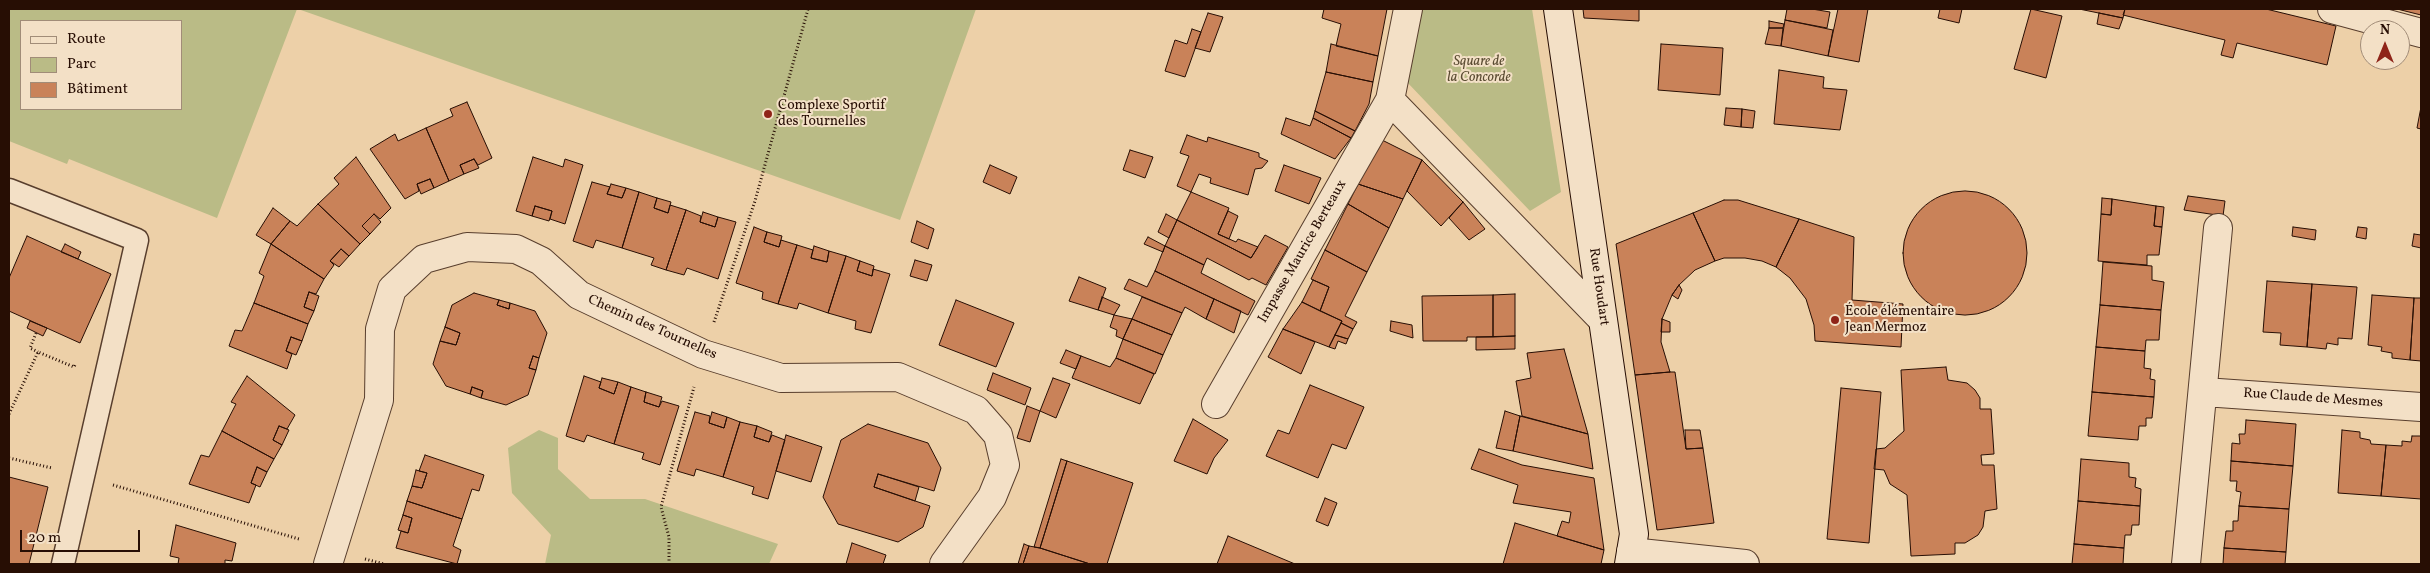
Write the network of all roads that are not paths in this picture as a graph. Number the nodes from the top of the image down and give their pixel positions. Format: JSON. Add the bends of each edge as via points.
{"nodes":[{"id":1,"x":1408,"y":9,"type":"edge"},
{"id":2,"x":1558,"y":9,"type":"edge"},
{"id":3,"x":2332,"y":9,"type":"edge"},
{"id":4,"x":2421,"y":33,"type":"edge"},
{"id":5,"x":1390,"y":100,"type":"junction"},
{"id":6,"x":9,"y":190,"type":"edge"},
{"id":7,"x":2218,"y":228,"type":"dead end"},
{"id":8,"x":1602,"y":319,"type":"junction"},
{"id":9,"x":2204,"y":392,"type":"junction"},
{"id":10,"x":1216,"y":404,"type":"dead end"},
{"id":11,"x":2421,"y":407,"type":"edge"},
{"id":12,"x":330,"y":556,"type":"edge"},
{"id":13,"x":1630,"y":558,"type":"edge"},
{"id":14,"x":63,"y":564,"type":"edge"},
{"id":15,"x":944,"y":564,"type":"edge"},
{"id":16,"x":1746,"y":564,"type":"edge"},
{"id":17,"x":2186,"y":564,"type":"edge"}],
"edges":[{"from":1,"to":5,"type":"street"},
{"from":2,"to":8,"type":"street","name":"Rue Houdart"},
{"from":3,"to":4,"type":"street"},
{"from":5,"to":8,"type":"street"},
{"from":5,"to":10,"type":"street","name":"Impasse Maurice Berteaux"},
{"from":6,"to":14,"type":"lane","via":[[137,240]]},
{"from":7,"to":9,"type":"street"},
{"from":8,"to":13,"type":"street","name":"Rue Houdart","via":[[1634,534]]},
{"from":9,"to":11,"type":"street","name":"Rue Claude de Mesmes"},
{"from":9,"to":17,"type":"street"},
{"from":12,"to":15,"type":"street","name":"Chemin des Tournelles","via":[[379,400],[380,329],[392,289],[424,259],[467,247],[516,249],[541,261],[579,295],[704,354],[781,378],[898,377],[976,410],[998,435],[1005,466],[992,497]]},
{"from":13,"to":16,"type":"street"}]}
